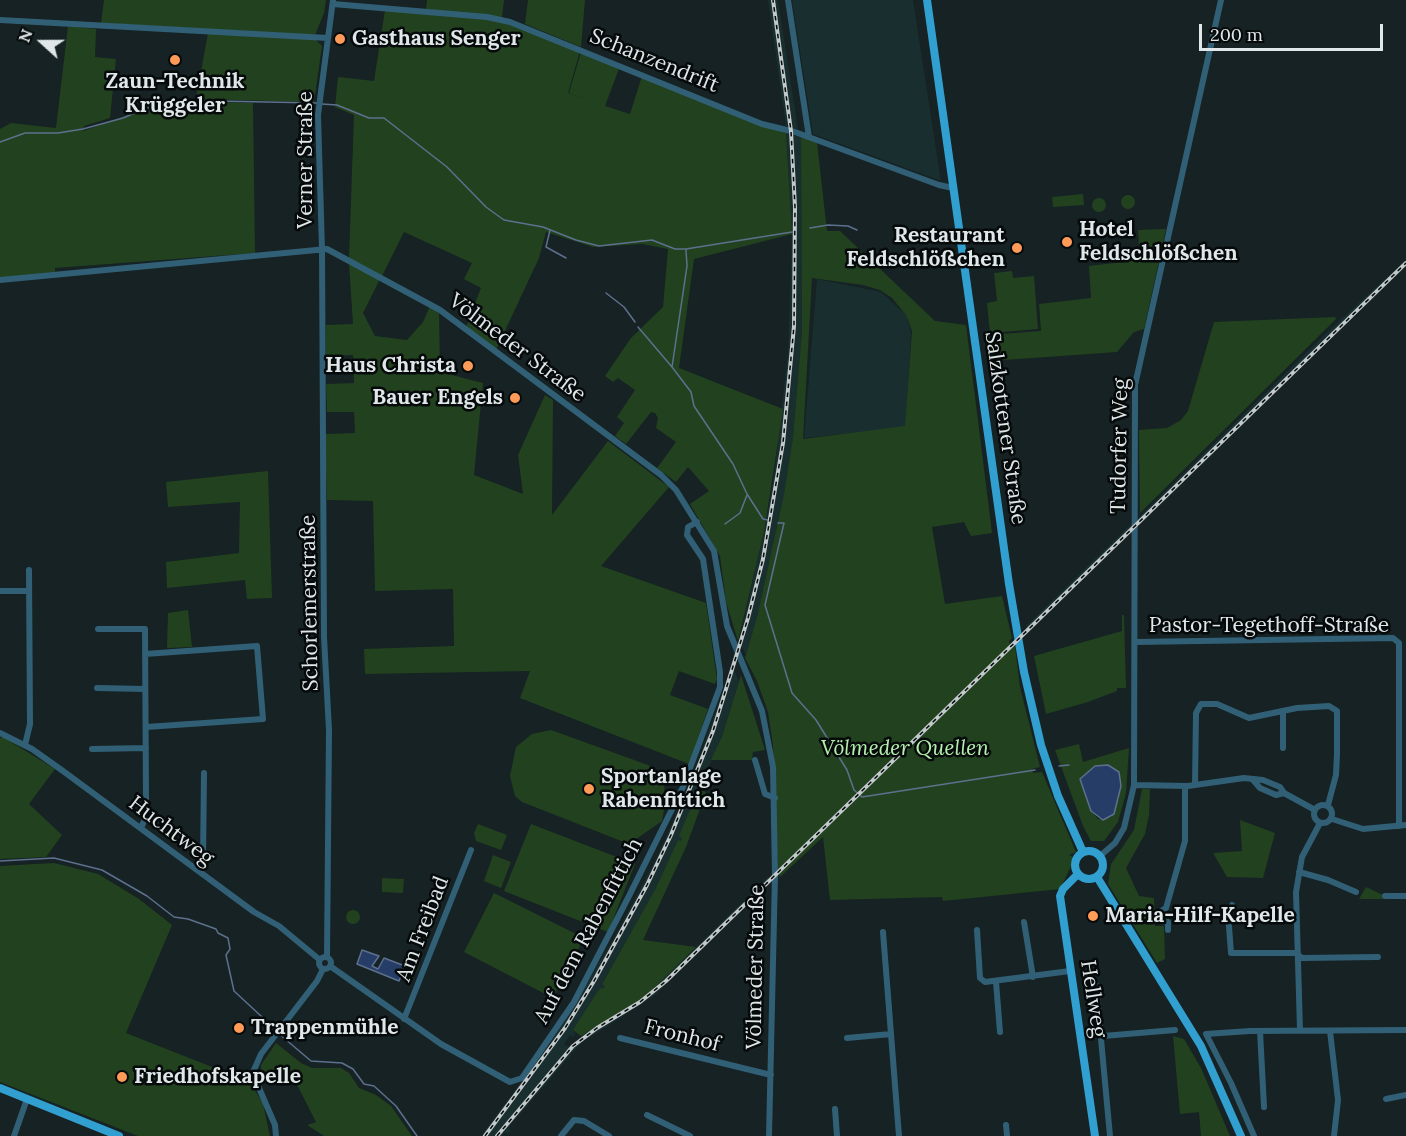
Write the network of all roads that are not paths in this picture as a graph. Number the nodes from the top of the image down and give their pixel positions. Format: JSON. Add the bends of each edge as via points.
{"nodes":[{"id":1,"x":788,"y":0,"type":"edge"},
{"id":2,"x":927,"y":0,"type":"edge"},
{"id":3,"x":1221,"y":0,"type":"edge"},
{"id":4,"x":333,"y":2,"type":"edge"},
{"id":5,"x":0,"y":20,"type":"edge"},
{"id":6,"x":328,"y":38,"type":"junction"},
{"id":7,"x":809,"y":137,"type":"junction"},
{"id":8,"x":953,"y":188,"type":"junction"},
{"id":9,"x":322,"y":249,"type":"junction"},
{"id":10,"x":0,"y":280,"type":"edge"},
{"id":11,"x":697,"y":522,"type":"junction"},
{"id":12,"x":29,"y":570,"type":"dead end"},
{"id":13,"x":0,"y":591,"type":"edge"},
{"id":14,"x":29,"y":591,"type":"junction"},
{"id":15,"x":98,"y":629,"type":"dead end"},
{"id":16,"x":1406,"y":638,"type":"edge"},
{"id":17,"x":1135,"y":642,"type":"junction"},
{"id":18,"x":1399,"y":643,"type":"junction"},
{"id":19,"x":145,"y":654,"type":"junction"},
{"id":20,"x":97,"y":688,"type":"dead end"},
{"id":21,"x":145,"y":689,"type":"junction"},
{"id":22,"x":1403,"y":705,"type":"edge"},
{"id":23,"x":1283,"y":712,"type":"junction"},
{"id":24,"x":146,"y":727,"type":"junction"},
{"id":25,"x":0,"y":733,"type":"edge"},
{"id":26,"x":25,"y":746,"type":"junction"},
{"id":27,"x":146,"y":748,"type":"junction"},
{"id":28,"x":1283,"y":748,"type":"dead end"},
{"id":29,"x":92,"y":749,"type":"dead end"},
{"id":30,"x":755,"y":759,"type":"dead end"},
{"id":31,"x":1403,"y":765,"type":"edge"},
{"id":32,"x":204,"y":773,"type":"dead end"},
{"id":33,"x":1134,"y":785,"type":"junction"},
{"id":34,"x":1196,"y":785,"type":"junction"},
{"id":35,"x":1185,"y":786,"type":"junction"},
{"id":36,"x":775,"y":798,"type":"junction"},
{"id":37,"x":1328,"y":805,"type":"junction"},
{"id":38,"x":1314,"y":810,"type":"junction"},
{"id":39,"x":1332,"y":819,"type":"junction"},
{"id":40,"x":1320,"y":823,"type":"junction"},
{"id":41,"x":1402,"y":826,"type":"edge"},
{"id":42,"x":141,"y":828,"type":"junction"},
{"id":43,"x":471,"y":850,"type":"dead end"},
{"id":44,"x":1083,"y":852,"type":"junction"},
{"id":45,"x":1100,"y":856,"type":"junction"},
{"id":46,"x":198,"y":871,"type":"junction"},
{"id":47,"x":1299,"y":872,"type":"junction"},
{"id":48,"x":1078,"y":874,"type":"junction"},
{"id":49,"x":1097,"y":877,"type":"junction"},
{"id":50,"x":1356,"y":892,"type":"dead end"},
{"id":51,"x":1385,"y":896,"type":"dead end"},
{"id":52,"x":1406,"y":896,"type":"edge"},
{"id":53,"x":1232,"y":905,"type":"dead end"},
{"id":54,"x":1024,"y":922,"type":"dead end"},
{"id":55,"x":977,"y":930,"type":"dead end"},
{"id":56,"x":1168,"y":930,"type":"dead end"},
{"id":57,"x":883,"y":932,"type":"dead end"},
{"id":58,"x":1296,"y":953,"type":"junction"},
{"id":59,"x":1378,"y":957,"type":"dead end"},
{"id":60,"x":324,"y":959,"type":"junction"},
{"id":61,"x":327,"y":968,"type":"junction"},
{"id":62,"x":1070,"y":971,"type":"junction"},
{"id":63,"x":1033,"y":977,"type":"junction"},
{"id":64,"x":996,"y":982,"type":"junction"},
{"id":65,"x":1096,"y":985,"type":"dead end"},
{"id":66,"x":404,"y":1019,"type":"junction"},
{"id":67,"x":1175,"y":1030,"type":"dead end"},
{"id":68,"x":1300,"y":1030,"type":"junction"},
{"id":69,"x":1406,"y":1030,"type":"edge"},
{"id":70,"x":1260,"y":1031,"type":"junction"},
{"id":71,"x":1330,"y":1031,"type":"junction"},
{"id":72,"x":1000,"y":1032,"type":"dead end"},
{"id":73,"x":891,"y":1034,"type":"junction"},
{"id":74,"x":1103,"y":1036,"type":"junction"},
{"id":75,"x":620,"y":1038,"type":"dead end"},
{"id":76,"x":847,"y":1038,"type":"dead end"},
{"id":77,"x":771,"y":1074,"type":"junction"},
{"id":78,"x":0,"y":1088,"type":"edge"},
{"id":79,"x":1406,"y":1095,"type":"edge"},
{"id":80,"x":27,"y":1099,"type":"junction"},
{"id":81,"x":1386,"y":1099,"type":"dead end"},
{"id":82,"x":1264,"y":1107,"type":"dead end"},
{"id":83,"x":835,"y":1109,"type":"dead end"},
{"id":84,"x":647,"y":1115,"type":"dead end"},
{"id":85,"x":1006,"y":1125,"type":"dead end"},
{"id":86,"x":14,"y":1136,"type":"edge"},
{"id":87,"x":118,"y":1136,"type":"edge"},
{"id":88,"x":276,"y":1136,"type":"edge"},
{"id":89,"x":561,"y":1136,"type":"edge"},
{"id":90,"x":609,"y":1136,"type":"edge"},
{"id":91,"x":690,"y":1136,"type":"edge"},
{"id":92,"x":769,"y":1136,"type":"edge"},
{"id":93,"x":837,"y":1136,"type":"edge"},
{"id":94,"x":899,"y":1136,"type":"edge"},
{"id":95,"x":1006,"y":1136,"type":"edge"},
{"id":96,"x":1095,"y":1136,"type":"edge"},
{"id":97,"x":1110,"y":1136,"type":"edge"},
{"id":98,"x":1241,"y":1136,"type":"edge"},
{"id":99,"x":1254,"y":1136,"type":"edge"},
{"id":100,"x":1334,"y":1136,"type":"edge"}],
"edges":[{"from":1,"to":7,"type":"street"},
{"from":2,"to":8,"type":"main road","name":"Salzkottener Straße"},
{"from":3,"to":17,"type":"street","name":"Tudorfer Weg","via":[[1135,385]]},
{"from":4,"to":6,"type":"street","name":"Verner Straße"},
{"from":4,"to":7,"type":"street","name":"Schanzendrift","via":[[510,22],[745,117]]},
{"from":5,"to":6,"type":"street"},
{"from":6,"to":9,"type":"street","name":"Verner Straße","via":[[318,115]]},
{"from":7,"to":8,"type":"street","name":"Schanzendrift"},
{"from":8,"to":44,"type":"main road","name":"Salzkottener Straße","via":[[1024,672],[1048,766]]},
{"from":9,"to":10,"type":"street","name":"Völmeder Straße"},
{"from":9,"to":11,"type":"street","name":"Völmeder Straße","via":[[440,310],[661,475]]},
{"from":9,"to":60,"type":"street","name":"Schorlemerstraße","via":[[324,637],[329,747]]},
{"from":11,"to":36,"type":"street","name":"Völmeder Straße","via":[[714,551],[728,626],[762,711]]},
{"from":11,"to":66,"type":"street","name":"Auf dem Rabenfittich","via":[[688,527],[687,535],[703,559],[720,687],[683,787],[593,967],[548,1040],[516,1082],[467,1059]]},
{"from":12,"to":14,"type":"street"},
{"from":13,"to":14,"type":"street"},
{"from":14,"to":26,"type":"street","via":[[30,724]]},
{"from":15,"to":19,"type":"street","via":[[145,629]]},
{"from":16,"to":18,"type":"street"},
{"from":17,"to":18,"type":"street","name":"Pastor-Tegethoff-Straße","via":[[1393,638]]},
{"from":17,"to":33,"type":"street","name":"Tudorfer Weg"},
{"from":18,"to":22,"type":"street","name":"Pastor-Tegethoff-Straße"},
{"from":19,"to":21,"type":"street"},
{"from":19,"to":24,"type":"street","via":[[257,646],[263,719]]},
{"from":20,"to":21,"type":"street"},
{"from":21,"to":24,"type":"street"},
{"from":22,"to":31,"type":"street","name":"Pastor-Tegethoff-Straße"},
{"from":23,"to":28,"type":"street"},
{"from":23,"to":34,"type":"street","via":[[1250,718],[1217,704],[1201,704],[1196,713]]},
{"from":23,"to":37,"type":"street","via":[[1323,705],[1337,711],[1336,775]]},
{"from":24,"to":27,"type":"street"},
{"from":25,"to":26,"type":"street","name":"Huchtweg"},
{"from":26,"to":42,"type":"street","name":"Huchtweg"},
{"from":27,"to":29,"type":"street"},
{"from":27,"to":42,"type":"street","via":[[145,819]]},
{"from":30,"to":36,"type":"street","via":[[765,794]]},
{"from":31,"to":41,"type":"street","name":"Pastor-Tegethoff-Straße"},
{"from":32,"to":46,"type":"street","via":[[203,862]]},
{"from":33,"to":35,"type":"street"},
{"from":33,"to":45,"type":"street","name":"Tudorfer Weg","via":[[1124,828]]},
{"from":34,"to":35,"type":"street"},
{"from":34,"to":38,"type":"street","via":[[1244,778],[1263,780]]},
{"from":35,"to":56,"type":"street","via":[[1185,841],[1166,908],[1158,914],[1158,921],[1168,922]]},
{"from":36,"to":77,"type":"street","name":"Völmeder Straße"},
{"from":37,"to":38,"type":"street"},
{"from":37,"to":39,"type":"street"},
{"from":38,"to":40,"type":"street"},
{"from":39,"to":40,"type":"street"},
{"from":39,"to":41,"type":"street","via":[[1363,829]]},
{"from":40,"to":47,"type":"street","via":[[1302,857]]},
{"from":42,"to":46,"type":"street","name":"Huchtweg"},
{"from":43,"to":66,"type":"street","name":"Am Freibad"},
{"from":44,"to":45,"type":"main road"},
{"from":44,"to":48,"type":"main road","via":[[1076,862]]},
{"from":45,"to":49,"type":"main road","via":[[1103,866]]},
{"from":46,"to":60,"type":"street","name":"Huchtweg"},
{"from":47,"to":50,"type":"street"},
{"from":47,"to":58,"type":"street"},
{"from":48,"to":49,"type":"main road"},
{"from":48,"to":62,"type":"main road","name":"Hellweg","via":[[1060,896]]},
{"from":49,"to":98,"type":"main road","via":[[1201,1046]]},
{"from":51,"to":52,"type":"street"},
{"from":53,"to":58,"type":"street","via":[[1228,913],[1231,953]]},
{"from":54,"to":63,"type":"street"},
{"from":55,"to":64,"type":"street","via":[[980,978]]},
{"from":57,"to":73,"type":"street"},
{"from":58,"to":59,"type":"street","via":[[1302,958]]},
{"from":58,"to":68,"type":"street"},
{"from":60,"to":61,"type":"street","via":[[331,961]]},
{"from":60,"to":61,"type":"street","via":[[319,965]]},
{"from":61,"to":66,"type":"street"},
{"from":61,"to":88,"type":"street","via":[[261,1054],[254,1070]]},
{"from":62,"to":63,"type":"street"},
{"from":62,"to":96,"type":"main road","name":"Hellweg"},
{"from":63,"to":64,"type":"street"},
{"from":64,"to":72,"type":"street"},
{"from":65,"to":74,"type":"street"},
{"from":67,"to":74,"type":"street"},
{"from":68,"to":70,"type":"street"},
{"from":68,"to":71,"type":"street"},
{"from":69,"to":71,"type":"street"},
{"from":70,"to":82,"type":"street"},
{"from":70,"to":99,"type":"street","via":[[1206,1034]]},
{"from":71,"to":100,"type":"street","via":[[1338,1100]]},
{"from":73,"to":76,"type":"street"},
{"from":73,"to":94,"type":"street"},
{"from":74,"to":97,"type":"street"},
{"from":75,"to":77,"type":"street","name":"Fronhof"},
{"from":77,"to":92,"type":"street","name":"Völmeder Straße"},
{"from":78,"to":80,"type":"main road"},
{"from":79,"to":81,"type":"street"},
{"from":80,"to":86,"type":"street"},
{"from":80,"to":87,"type":"main road"},
{"from":83,"to":93,"type":"street"},
{"from":84,"to":91,"type":"street"},
{"from":85,"to":95,"type":"street"},
{"from":89,"to":90,"type":"street","via":[[570,1122],[584,1121]]}]}
